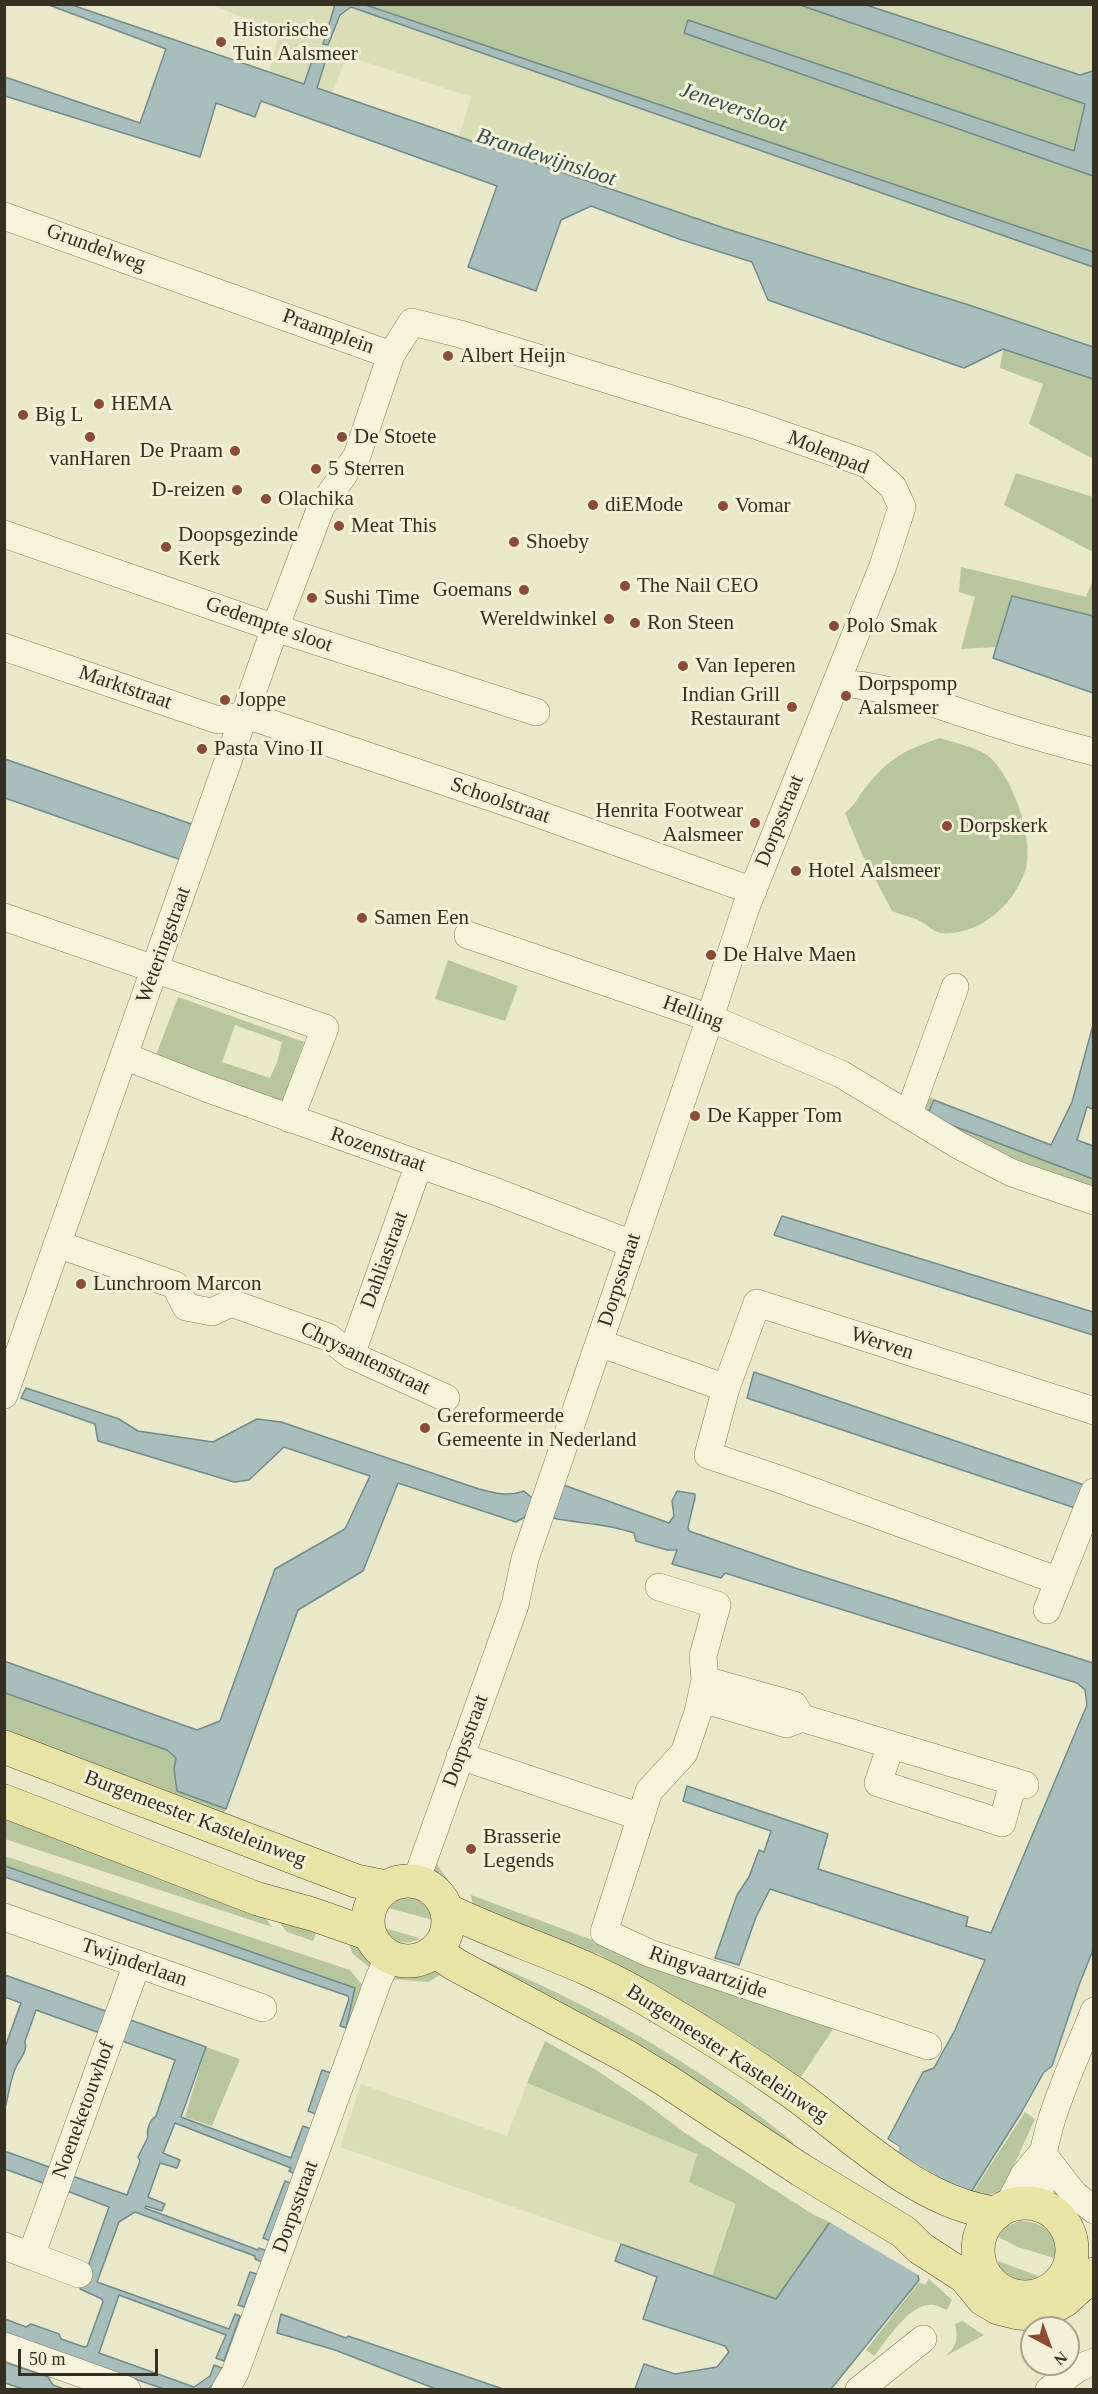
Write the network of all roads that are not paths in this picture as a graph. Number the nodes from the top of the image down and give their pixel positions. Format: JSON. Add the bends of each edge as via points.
{"nodes":[{"id":1,"x":4,"y":216,"type":"edge"},
{"id":2,"x":187,"y":282,"type":"joint"},
{"id":3,"x":391,"y":355,"type":"junction"},
{"id":4,"x":626,"y":387,"type":"joint"},
{"id":5,"x":4,"y":534,"type":"edge"},
{"id":6,"x":275,"y":628,"type":"junction"},
{"id":7,"x":4,"y":647,"type":"edge"},
{"id":8,"x":836,"y":683,"type":"junction"},
{"id":9,"x":536,"y":712,"type":"dead end"},
{"id":10,"x":246,"y":715,"type":"junction"},
{"id":11,"x":1094,"y":752,"type":"edge"},
{"id":12,"x":753,"y":891,"type":"junction"},
{"id":13,"x":4,"y":917,"type":"edge"},
{"id":14,"x":468,"y":935,"type":"dead end"},
{"id":15,"x":155,"y":969,"type":"junction"},
{"id":16,"x":955,"y":987,"type":"dead end"},
{"id":17,"x":710,"y":1018,"type":"junction"},
{"id":18,"x":124,"y":1056,"type":"junction"},
{"id":19,"x":909,"y":1113,"type":"junction"},
{"id":20,"x":290,"y":1119,"type":"junction"},
{"id":21,"x":419,"y":1164,"type":"junction"},
{"id":22,"x":1094,"y":1201,"type":"edge"},
{"id":23,"x":57,"y":1244,"type":"junction"},
{"id":24,"x":632,"y":1244,"type":"junction"},
{"id":25,"x":599,"y":1343,"type":"junction"},
{"id":26,"x":351,"y":1355,"type":"junction"},
{"id":27,"x":726,"y":1388,"type":"junction"},
{"id":28,"x":4,"y":1395,"type":"edge"},
{"id":29,"x":446,"y":1398,"type":"dead end"},
{"id":30,"x":1094,"y":1411,"type":"edge"},
{"id":31,"x":1089,"y":1504,"type":"edge"},
{"id":32,"x":1059,"y":1581,"type":"junction"},
{"id":33,"x":659,"y":1587,"type":"dead end"},
{"id":34,"x":1047,"y":1610,"type":"dead end"},
{"id":35,"x":703,"y":1689,"type":"junction"},
{"id":36,"x":891,"y":1745,"type":"junction"},
{"id":37,"x":4,"y":1747,"type":"edge"},
{"id":38,"x":460,"y":1756,"type":"junction"},
{"id":39,"x":4,"y":1801,"type":"edge"},
{"id":40,"x":641,"y":1817,"type":"junction"},
{"id":41,"x":401,"y":1884,"type":"junction"},
{"id":42,"x":447,"y":1910,"type":"junction"},
{"id":43,"x":4,"y":1917,"type":"edge"},
{"id":44,"x":379,"y":1946,"type":"junction"},
{"id":45,"x":435,"y":1951,"type":"junction"},
{"id":46,"x":137,"y":1964,"type":"junction"},
{"id":47,"x":263,"y":2008,"type":"dead end"},
{"id":48,"x":1094,"y":2011,"type":"edge"},
{"id":49,"x":928,"y":2046,"type":"dead end"},
{"id":50,"x":1042,"y":2153,"type":"junction"},
{"id":51,"x":1041,"y":2206,"type":"junction"},
{"id":52,"x":1002,"y":2209,"type":"junction"},
{"id":53,"x":1094,"y":2210,"type":"edge"},
{"id":54,"x":1080,"y":2232,"type":"edge"},
{"id":55,"x":4,"y":2246,"type":"edge"},
{"id":56,"x":31,"y":2256,"type":"junction"},
{"id":57,"x":1086,"y":2262,"type":"edge"},
{"id":58,"x":79,"y":2274,"type":"dead end"},
{"id":59,"x":974,"y":2276,"type":"junction"},
{"id":60,"x":922,"y":2339,"type":"dead end"},
{"id":61,"x":4,"y":2346,"type":"edge"},
{"id":62,"x":1086,"y":2365,"type":"edge"},
{"id":63,"x":62,"y":2381,"type":"edge"},
{"id":64,"x":127,"y":2390,"type":"edge"},
{"id":65,"x":225,"y":2390,"type":"edge"},
{"id":66,"x":859,"y":2390,"type":"edge"},
{"id":67,"x":1049,"y":2390,"type":"edge"}],
"edges":[{"from":1,"to":2,"type":"street","name":"Grundelweg"},
{"from":2,"to":3,"type":"street","name":"Praamplein"},
{"from":3,"to":4,"type":"street","name":"Praamplein","via":[[412,322]]},
{"from":3,"to":6,"type":"street","name":"Weteringstraat","via":[[357,456],[321,507]]},
{"from":4,"to":8,"type":"street","name":"Molenpad","via":[[752,424],[867,464],[893,488],[902,507]]},
{"from":5,"to":6,"type":"street","name":"Gedempte sloot"},
{"from":6,"to":9,"type":"street","name":"Gedempte sloot"},
{"from":6,"to":10,"type":"street","name":"Weteringstraat"},
{"from":7,"to":10,"type":"street","name":"Marktstraat","via":[[218,720]]},
{"from":8,"to":11,"type":"street","via":[[893,690]]},
{"from":8,"to":12,"type":"street","name":"Dorpsstraat"},
{"from":10,"to":12,"type":"street","name":"Schoolstraat"},
{"from":10,"to":15,"type":"street","name":"Weteringstraat"},
{"from":12,"to":17,"type":"street","name":"Dorpsstraat"},
{"from":13,"to":15,"type":"street"},
{"from":14,"to":17,"type":"street","name":"Helling"},
{"from":15,"to":18,"type":"street","name":"Weteringstraat"},
{"from":15,"to":20,"type":"street","via":[[325,1028]]},
{"from":16,"to":19,"type":"street"},
{"from":17,"to":19,"type":"street","name":"Helling","via":[[841,1074]]},
{"from":17,"to":24,"type":"street","name":"Dorpsstraat"},
{"from":18,"to":20,"type":"street","name":"Rozenstraat"},
{"from":18,"to":23,"type":"street","name":"Weteringstraat"},
{"from":19,"to":22,"type":"street","name":"Helling","via":[[1012,1173]]},
{"from":20,"to":21,"type":"street","name":"Rozenstraat"},
{"from":21,"to":24,"type":"street","name":"Rozenstraat"},
{"from":21,"to":26,"type":"street","name":"Dahliastraat"},
{"from":23,"to":26,"type":"street","name":"Chrysantenstraat","via":[[175,1285],[186,1307],[212,1312],[231,1303],[328,1337]]},
{"from":23,"to":28,"type":"street","name":"Weteringstraat"},
{"from":24,"to":25,"type":"street","name":"Dorpsstraat"},
{"from":25,"to":27,"type":"street"},
{"from":25,"to":38,"type":"street","name":"Dorpsstraat","via":[[525,1559],[515,1605]]},
{"from":26,"to":29,"type":"street","name":"Chrysantenstraat"},
{"from":27,"to":30,"type":"street","name":"Werven","via":[[757,1303]]},
{"from":27,"to":32,"type":"street","name":"Werven","via":[[708,1455]]},
{"from":31,"to":32,"type":"street"},
{"from":32,"to":34,"type":"street"},
{"from":33,"to":35,"type":"street","name":"Ringvaartzijde","via":[[717,1605],[703,1656]]},
{"from":35,"to":36,"type":"street","via":[[787,1724],[802,1718]]},
{"from":35,"to":40,"type":"street","name":"Ringvaartzijde","via":[[684,1753],[649,1791]]},
{"from":36,"to":36,"type":"street","via":[[878,1783],[1002,1823],[1019,1784]]},
{"from":37,"to":41,"type":"main road","name":"Burgemeester Kasteleinweg","via":[[356,1881]]},
{"from":38,"to":40,"type":"street"},
{"from":38,"to":41,"type":"street","name":"Dorpsstraat"},
{"from":39,"to":44,"type":"main road","via":[[258,1899],[312,1914]]},
{"from":40,"to":49,"type":"street","name":"Ringvaartzijde","via":[[604,1932],[649,1953]]},
{"from":41,"to":42,"type":"main road","via":[[436,1891]]},
{"from":41,"to":44,"type":"main road","via":[[372,1902],[368,1918]]},
{"from":42,"to":45,"type":"main road","via":[[448,1929]]},
{"from":42,"to":52,"type":"main road","name":"Burgemeester Kasteleinweg","via":[[607,1976],[646,1998],[790,2090],[862,2148],[938,2196],[980,2211]]},
{"from":43,"to":46,"type":"street","name":"Twijnderlaan"},
{"from":44,"to":45,"type":"main road","via":[[408,1962]]},
{"from":44,"to":65,"type":"street","name":"Dorpsstraat","via":[[379,1978],[235,2373]]},
{"from":45,"to":59,"type":"main road","via":[[626,2056],[904,2232],[927,2239],[936,2252]]},
{"from":46,"to":47,"type":"street","name":"Twijnderlaan"},
{"from":46,"to":56,"type":"street","name":"Noeneketouwhof"},
{"from":48,"to":50,"type":"street"},
{"from":50,"to":51,"type":"street"},
{"from":50,"to":52,"type":"street"},
{"from":50,"to":53,"type":"street","via":[[1074,2193]]},
{"from":51,"to":52,"type":"main road","name":"Burgemeester Kasteleinweg","via":[[1020,2204]]},
{"from":51,"to":54,"type":"main road"},
{"from":52,"to":59,"type":"main road","via":[[984,2227]]},
{"from":54,"to":57,"type":"main road","via":[[1072,2245]]},
{"from":55,"to":56,"type":"street"},
{"from":56,"to":58,"type":"street"},
{"from":57,"to":59,"type":"main road","via":[[1066,2271],[1045,2293],[1022,2297],[1000,2291]]},
{"from":60,"to":66,"type":"street"},
{"from":61,"to":63,"type":"street"},
{"from":62,"to":67,"type":"street"},
{"from":63,"to":64,"type":"street"}]}
